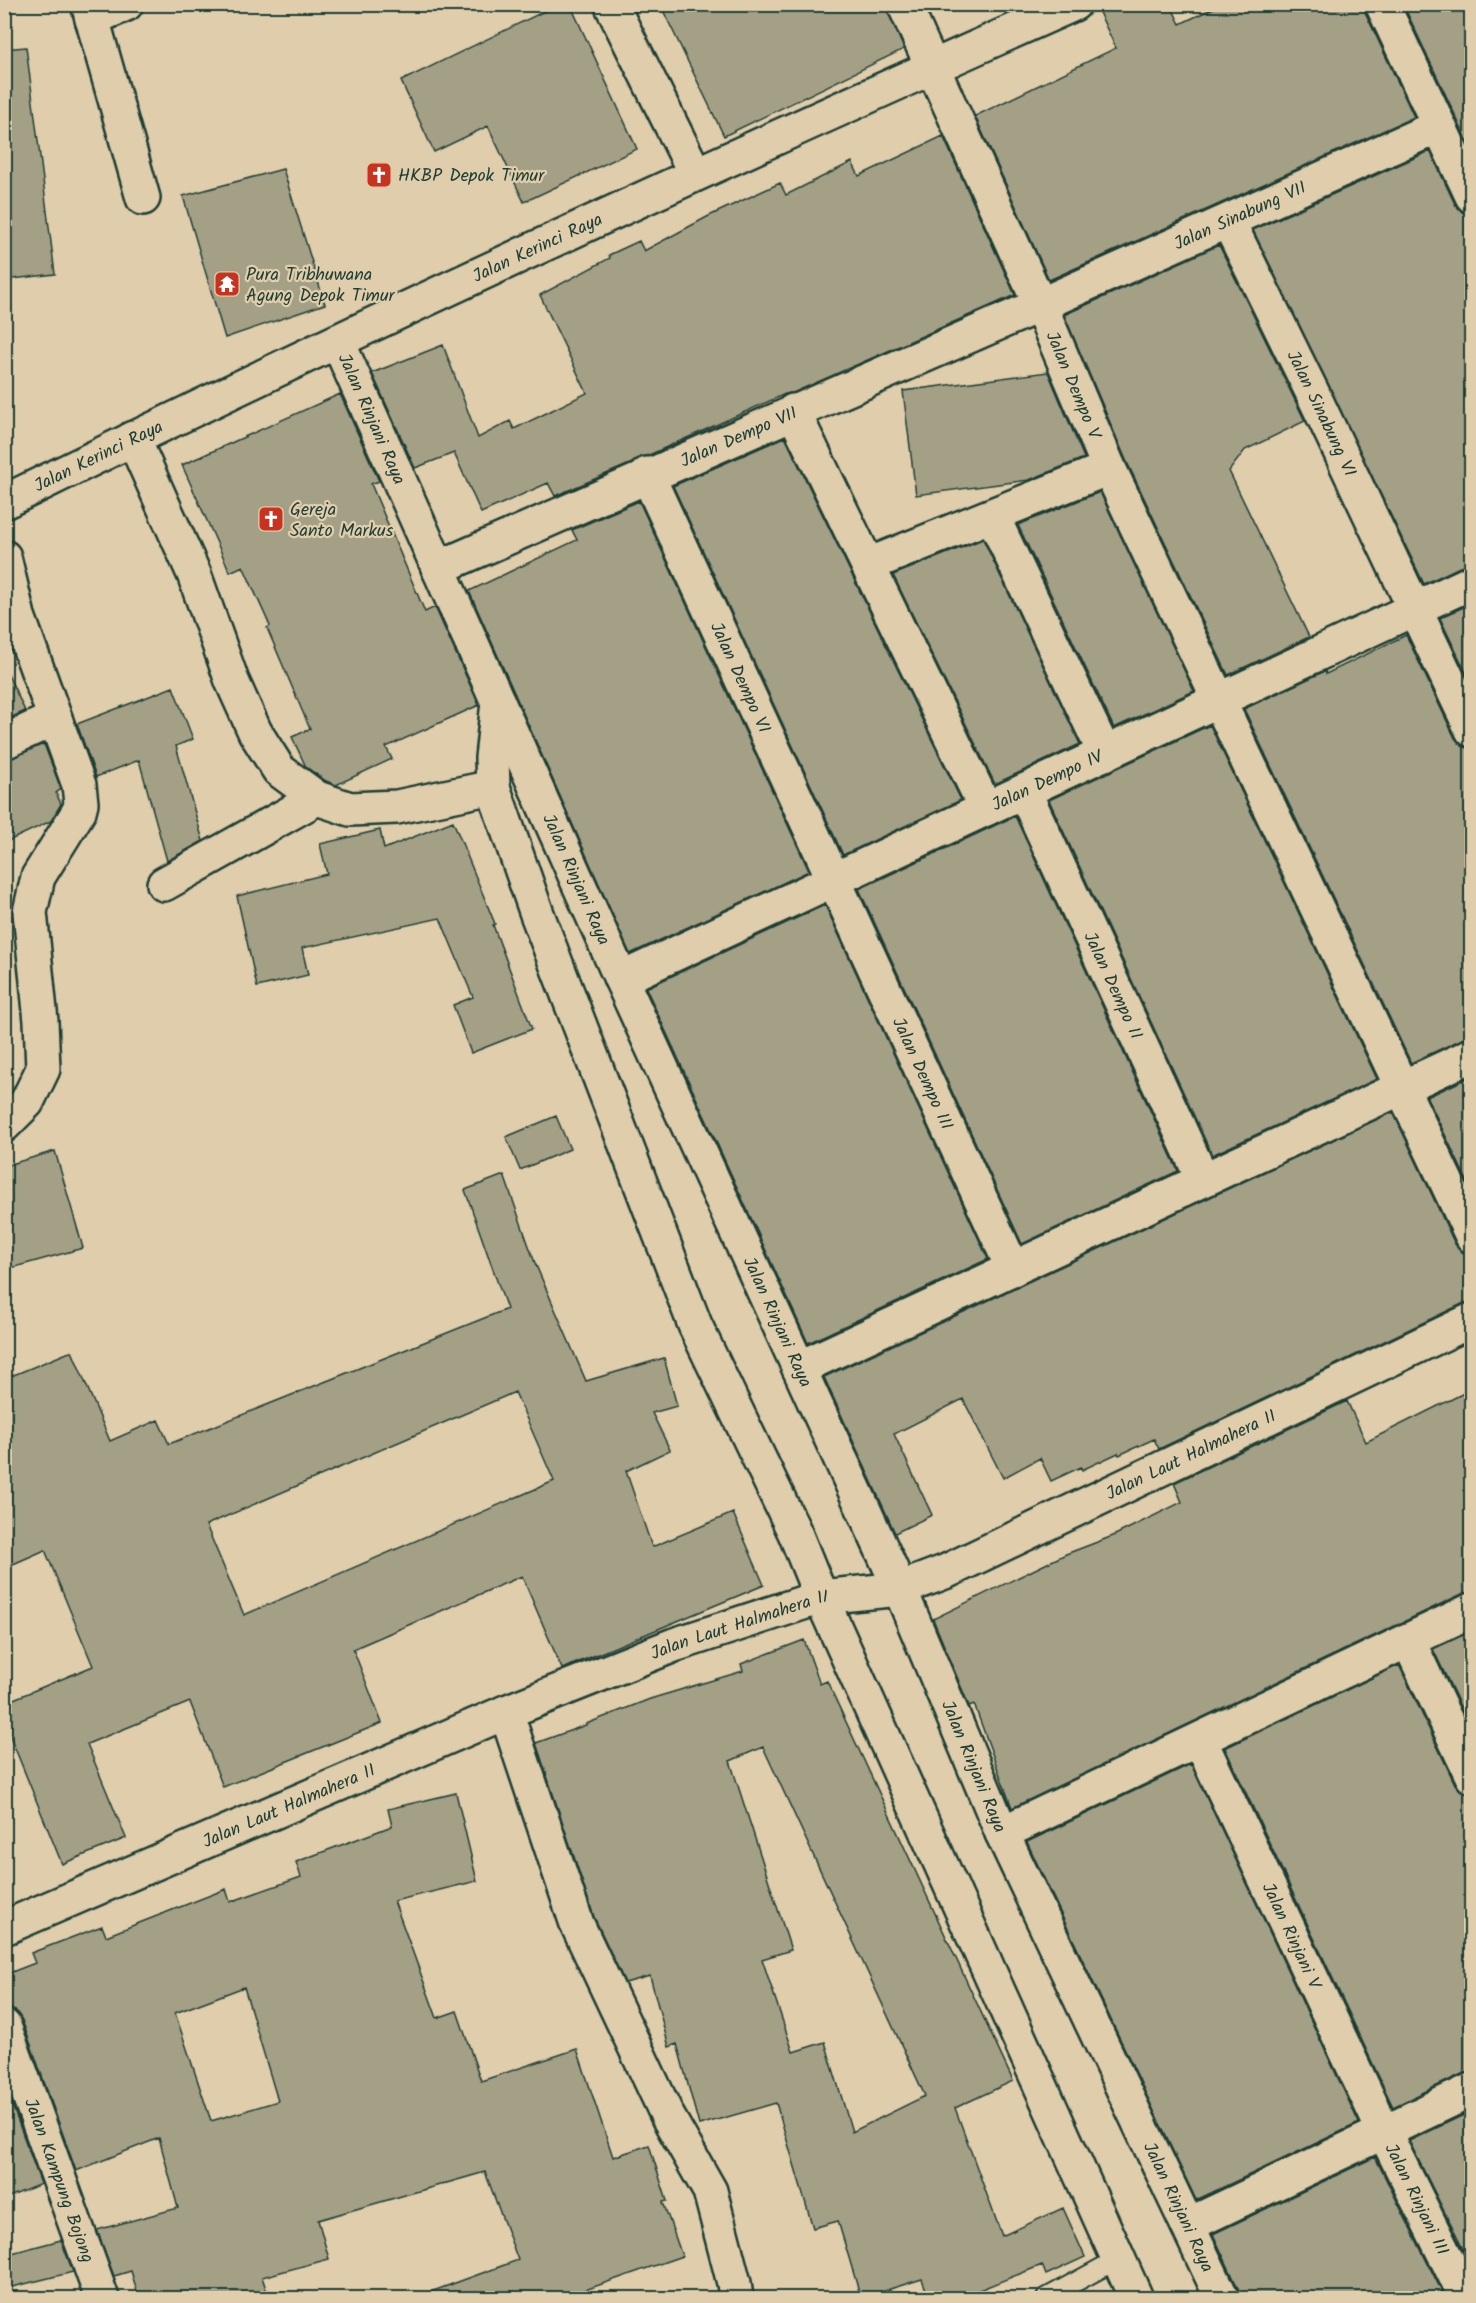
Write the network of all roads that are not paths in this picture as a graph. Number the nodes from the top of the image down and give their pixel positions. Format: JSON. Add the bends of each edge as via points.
{"nodes":[{"id":1,"x":126,"y":4,"type":"edge"},
{"id":2,"x":611,"y":4,"type":"edge"},
{"id":3,"x":904,"y":4,"type":"edge"},
{"id":4,"x":1074,"y":4,"type":"edge"},
{"id":5,"x":1382,"y":4,"type":"edge"},
{"id":6,"x":90,"y":12,"type":"edge"},
{"id":7,"x":931,"y":68,"type":"junction"},
{"id":8,"x":1439,"y":126,"type":"junction"},
{"id":9,"x":695,"y":173,"type":"junction"},
{"id":10,"x":1472,"y":196,"type":"edge"},
{"id":11,"x":143,"y":198,"type":"dead end"},
{"id":12,"x":1228,"y":221,"type":"junction"},
{"id":13,"x":1040,"y":304,"type":"junction"},
{"id":14,"x":338,"y":342,"type":"junction"},
{"id":15,"x":793,"y":411,"type":"junction"},
{"id":16,"x":134,"y":438,"type":"junction"},
{"id":17,"x":1109,"y":468,"type":"junction"},
{"id":18,"x":647,"y":474,"type":"junction"},
{"id":19,"x":4,"y":502,"type":"edge"},
{"id":20,"x":993,"y":517,"type":"junction"},
{"id":21,"x":4,"y":557,"type":"edge"},
{"id":22,"x":868,"y":565,"type":"junction"},
{"id":23,"x":438,"y":568,"type":"junction"},
{"id":24,"x":1472,"y":582,"type":"edge"},
{"id":25,"x":1414,"y":609,"type":"junction"},
{"id":26,"x":1220,"y":700,"type":"junction"},
{"id":27,"x":498,"y":702,"type":"junction"},
{"id":28,"x":55,"y":718,"type":"junction"},
{"id":29,"x":1472,"y":730,"type":"edge"},
{"id":30,"x":4,"y":742,"type":"edge"},
{"id":31,"x":1105,"y":754,"type":"junction"},
{"id":32,"x":494,"y":787,"type":"junction"},
{"id":33,"x":1024,"y":791,"type":"junction"},
{"id":34,"x":317,"y":798,"type":"junction"},
{"id":35,"x":986,"y":809,"type":"junction"},
{"id":36,"x":834,"y":879,"type":"junction"},
{"id":37,"x":164,"y":884,"type":"dead end"},
{"id":38,"x":17,"y":917,"type":"edge"},
{"id":39,"x":621,"y":979,"type":"junction"},
{"id":40,"x":1472,"y":1055,"type":"edge"},
{"id":41,"x":1402,"y":1087,"type":"junction"},
{"id":42,"x":4,"y":1125,"type":"edge"},
{"id":43,"x":1203,"y":1180,"type":"junction"},
{"id":44,"x":1472,"y":1236,"type":"edge"},
{"id":45,"x":1013,"y":1269,"type":"junction"},
{"id":46,"x":1472,"y":1320,"type":"edge"},
{"id":47,"x":799,"y":1368,"type":"junction"},
{"id":48,"x":900,"y":1589,"type":"junction"},
{"id":49,"x":821,"y":1597,"type":"junction"},
{"id":50,"x":1472,"y":1610,"type":"edge"},
{"id":51,"x":1408,"y":1640,"type":"junction"},
{"id":52,"x":506,"y":1712,"type":"junction"},
{"id":53,"x":1200,"y":1740,"type":"junction"},
{"id":54,"x":1472,"y":1776,"type":"edge"},
{"id":55,"x":1002,"y":1833,"type":"junction"},
{"id":56,"x":4,"y":1928,"type":"edge"},
{"id":57,"x":4,"y":2026,"type":"edge"},
{"id":58,"x":1472,"y":2090,"type":"edge"},
{"id":59,"x":1384,"y":2132,"type":"junction"},
{"id":60,"x":1188,"y":2225,"type":"junction"},
{"id":61,"x":1118,"y":2259,"type":"junction"},
{"id":62,"x":102,"y":2298,"type":"edge"},
{"id":63,"x":736,"y":2298,"type":"edge"},
{"id":64,"x":1046,"y":2298,"type":"edge"},
{"id":65,"x":1136,"y":2298,"type":"edge"},
{"id":66,"x":1222,"y":2298,"type":"edge"},
{"id":67,"x":1466,"y":2298,"type":"edge"}],
"edges":[{"from":1,"to":6,"type":"street"},
{"from":2,"to":9,"type":"street"},
{"from":3,"to":7,"type":"street","name":"Jalan Dempo V"},
{"from":4,"to":7,"type":"street","name":"Jalan Kerinci Raya"},
{"from":5,"to":8,"type":"street"},
{"from":6,"to":11,"type":"street"},
{"from":7,"to":9,"type":"street","name":"Jalan Kerinci Raya"},
{"from":7,"to":13,"type":"street","name":"Jalan Dempo V"},
{"from":8,"to":10,"type":"street"},
{"from":8,"to":12,"type":"street","name":"Jalan Sinabung VII"},
{"from":9,"to":14,"type":"street","name":"Jalan Kerinci Raya"},
{"from":12,"to":13,"type":"street","name":"Jalan Sinabung VII"},
{"from":12,"to":25,"type":"street","name":"Jalan Sinabung VI"},
{"from":13,"to":15,"type":"street","name":"Jalan Dempo VII"},
{"from":13,"to":17,"type":"street","name":"Jalan Dempo V"},
{"from":14,"to":16,"type":"street","name":"Jalan Kerinci Raya"},
{"from":14,"to":23,"type":"street","name":"Jalan Rinjani Raya"},
{"from":15,"to":18,"type":"street","name":"Jalan Dempo VII"},
{"from":15,"to":22,"type":"street"},
{"from":16,"to":19,"type":"street","name":"Jalan Kerinci Raya"},
{"from":16,"to":34,"type":"street","via":[[194,574],[232,681],[255,732],[279,770]]},
{"from":17,"to":20,"type":"street"},
{"from":17,"to":26,"type":"street","name":"Jalan Dempo V"},
{"from":18,"to":23,"type":"street","name":"Jalan Dempo VII"},
{"from":18,"to":36,"type":"street","name":"Jalan Dempo VI"},
{"from":20,"to":22,"type":"street"},
{"from":20,"to":31,"type":"street"},
{"from":21,"to":28,"type":"street","via":[[18,616]]},
{"from":22,"to":35,"type":"street"},
{"from":23,"to":27,"type":"street","name":"Jalan Rinjani Raya"},
{"from":24,"to":25,"type":"street","name":"Jalan Dempo IV"},
{"from":25,"to":26,"type":"street","name":"Jalan Dempo IV"},
{"from":25,"to":29,"type":"street","name":"Jalan Sinabung VI"},
{"from":26,"to":31,"type":"street","name":"Jalan Dempo IV"},
{"from":26,"to":41,"type":"street","name":"Jalan Dempo V"},
{"from":27,"to":32,"type":"street","via":[[492,758]]},
{"from":27,"to":39,"type":"street","name":"Jalan Rinjani Raya"},
{"from":28,"to":30,"type":"street"},
{"from":28,"to":38,"type":"street","via":[[79,785],[81,803]]},
{"from":31,"to":33,"type":"street","name":"Jalan Dempo IV"},
{"from":32,"to":34,"type":"street","via":[[385,807],[350,809]]},
{"from":32,"to":49,"type":"street","via":[[537,914],[695,1325],[795,1533]]},
{"from":33,"to":35,"type":"street","name":"Jalan Dempo IV"},
{"from":33,"to":43,"type":"street","name":"Jalan Dempo II"},
{"from":34,"to":37,"type":"street"},
{"from":35,"to":36,"type":"street","name":"Jalan Dempo IV"},
{"from":36,"to":39,"type":"street","name":"Jalan Dempo IV"},
{"from":36,"to":45,"type":"street","name":"Jalan Dempo III"},
{"from":38,"to":42,"type":"street","via":[[41,1021],[43,1069],[27,1102]]},
{"from":39,"to":47,"type":"street","name":"Jalan Rinjani Raya"},
{"from":40,"to":41,"type":"street"},
{"from":41,"to":43,"type":"street"},
{"from":41,"to":44,"type":"street","name":"Jalan Dempo V"},
{"from":43,"to":45,"type":"street"},
{"from":45,"to":47,"type":"street"},
{"from":46,"to":48,"type":"street","name":"Jalan Laut Halmahera II"},
{"from":47,"to":48,"type":"street","name":"Jalan Rinjani Raya"},
{"from":48,"to":49,"type":"street","name":"Jalan Laut Halmahera II"},
{"from":48,"to":55,"type":"street","name":"Jalan Rinjani Raya"},
{"from":49,"to":52,"type":"street","name":"Jalan Laut Halmahera II","via":[[675,1645]]},
{"from":49,"to":61,"type":"street"},
{"from":50,"to":51,"type":"street"},
{"from":51,"to":53,"type":"street"},
{"from":51,"to":54,"type":"street"},
{"from":52,"to":56,"type":"street","name":"Jalan Laut Halmahera II"},
{"from":52,"to":63,"type":"street","via":[[577,1924],[668,2117],[710,2191]]},
{"from":53,"to":55,"type":"street"},
{"from":53,"to":59,"type":"street","name":"Jalan Rinjani V"},
{"from":55,"to":60,"type":"street","name":"Jalan Rinjani Raya"},
{"from":57,"to":62,"type":"street","name":"Jalan Kampung Bojong"},
{"from":58,"to":59,"type":"street"},
{"from":59,"to":60,"type":"street"},
{"from":59,"to":67,"type":"street","name":"Jalan Rinjani III"},
{"from":60,"to":66,"type":"street","name":"Jalan Rinjani Raya"},
{"from":61,"to":64,"type":"lane"},
{"from":61,"to":65,"type":"street"}]}
